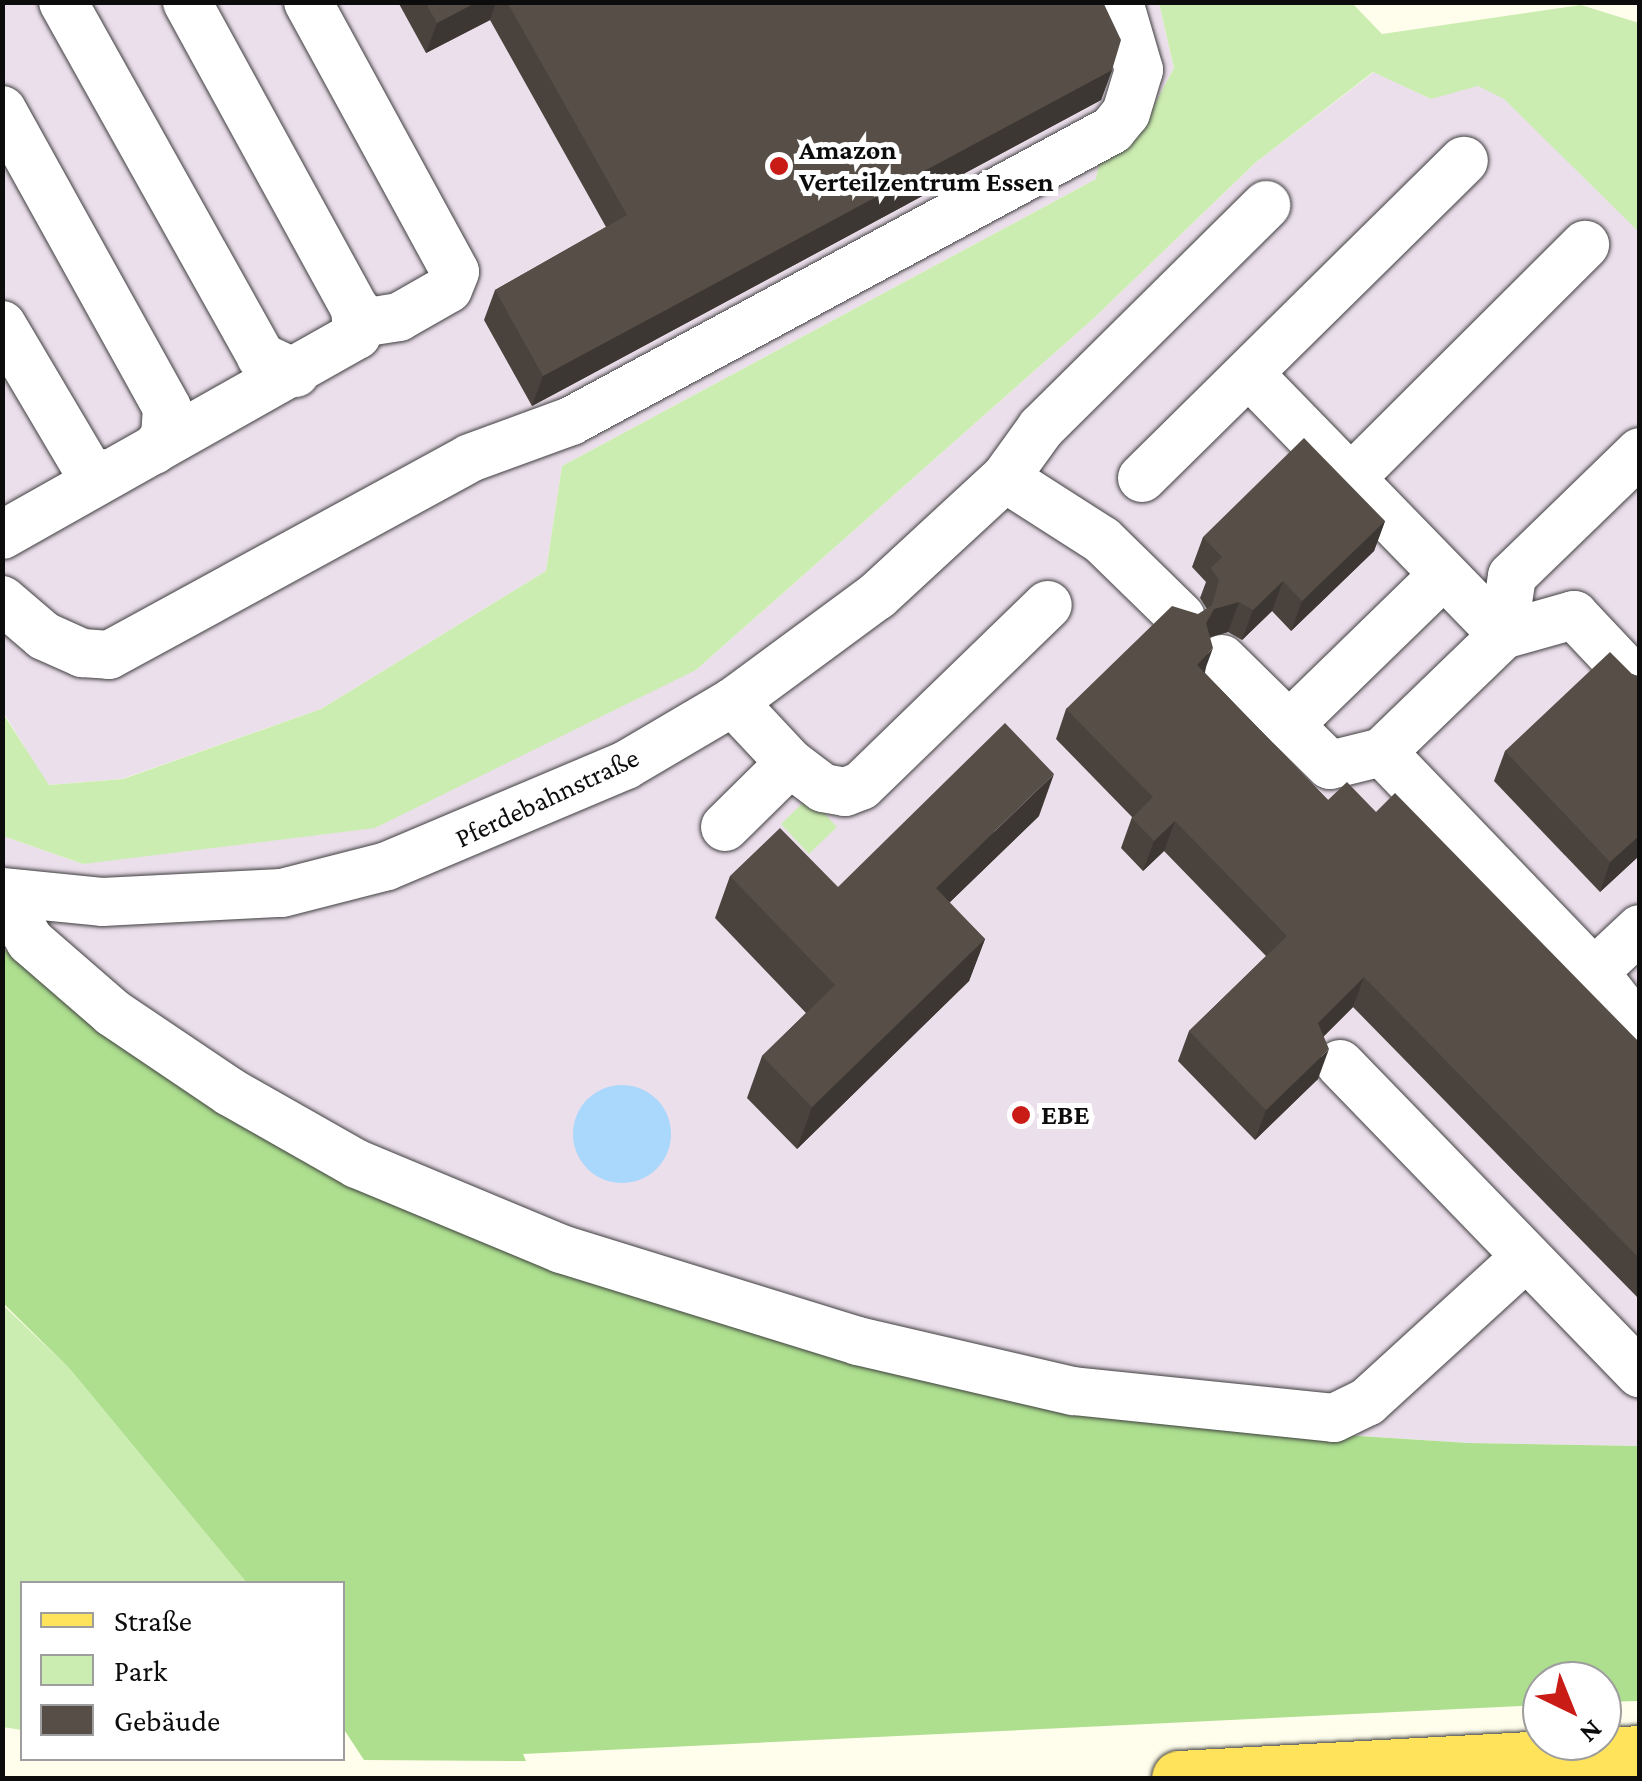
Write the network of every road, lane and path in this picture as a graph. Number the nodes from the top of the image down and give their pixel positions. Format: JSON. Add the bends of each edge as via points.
{"nodes":[{"id":1,"x":63,"y":2,"type":"edge"},
{"id":2,"x":187,"y":2,"type":"edge"},
{"id":3,"x":308,"y":2,"type":"edge"},
{"id":4,"x":1118,"y":2,"type":"edge"},
{"id":5,"x":2,"y":110,"type":"edge"},
{"id":6,"x":1464,"y":160,"type":"dead end"},
{"id":7,"x":1266,"y":205,"type":"dead end"},
{"id":8,"x":1585,"y":245,"type":"dead end"},
{"id":9,"x":355,"y":309,"type":"junction"},
{"id":10,"x":2,"y":325,"type":"edge"},
{"id":11,"x":296,"y":373,"type":"junction"},
{"id":12,"x":1250,"y":376,"type":"junction"},
{"id":13,"x":154,"y":450,"type":"junction"},
{"id":14,"x":1640,"y":452,"type":"edge"},
{"id":15,"x":110,"y":474,"type":"junction"},
{"id":16,"x":1005,"y":478,"type":"junction"},
{"id":17,"x":1142,"y":478,"type":"dead end"},
{"id":18,"x":1350,"y":479,"type":"junction"},
{"id":19,"x":2,"y":536,"type":"edge"},
{"id":20,"x":1442,"y":576,"type":"junction"},
{"id":21,"x":2,"y":600,"type":"edge"},
{"id":22,"x":1048,"y":605,"type":"dead end"},
{"id":23,"x":1180,"y":617,"type":"edge"},
{"id":24,"x":1502,"y":635,"type":"junction"},
{"id":25,"x":1222,"y":659,"type":"dead end"},
{"id":26,"x":1640,"y":685,"type":"edge"},
{"id":27,"x":733,"y":702,"type":"junction"},
{"id":28,"x":1289,"y":726,"type":"junction"},
{"id":29,"x":1382,"y":752,"type":"junction"},
{"id":30,"x":790,"y":763,"type":"junction"},
{"id":31,"x":725,"y":827,"type":"dead end"},
{"id":32,"x":2,"y":892,"type":"edge"},
{"id":33,"x":1640,"y":928,"type":"edge"},
{"id":34,"x":1594,"y":972,"type":"junction"},
{"id":35,"x":1640,"y":1030,"type":"edge"},
{"id":36,"x":1340,"y":1064,"type":"dead end"},
{"id":37,"x":1526,"y":1257,"type":"junction"},
{"id":38,"x":1640,"y":1374,"type":"edge"},
{"id":39,"x":1271,"y":1378,"type":"dead end"},
{"id":40,"x":1238,"y":1410,"type":"junction"},
{"id":41,"x":1640,"y":1754,"type":"edge"},
{"id":42,"x":1179,"y":1778,"type":"edge"}],
"edges":[{"from":1,"to":11,"type":"lane","via":[[261,357]]},
{"from":2,"to":9,"type":"lane"},
{"from":3,"to":9,"type":"lane","via":[[454,272],[448,290],[399,317],[368,322]]},
{"from":4,"to":21,"type":"lane","via":[[1139,70],[1126,113],[1112,130],[570,421],[470,458],[108,655],[82,653],[44,636]]},
{"from":5,"to":13,"type":"lane","via":[[167,408],[165,436]]},
{"from":6,"to":12,"type":"lane"},
{"from":7,"to":16,"type":"lane","name":"Pferdebahnstraße","via":[[1041,428]]},
{"from":8,"to":18,"type":"lane"},
{"from":9,"to":11,"type":"lane","via":[[351,343]]},
{"from":10,"to":15,"type":"lane","via":[[89,472]]},
{"from":11,"to":13,"type":"lane"},
{"from":12,"to":17,"type":"lane"},
{"from":12,"to":18,"type":"lane"},
{"from":13,"to":15,"type":"lane"},
{"from":14,"to":24,"type":"lane","via":[[1512,576]]},
{"from":15,"to":19,"type":"lane"},
{"from":16,"to":23,"type":"lane","via":[[1102,540]]},
{"from":16,"to":27,"type":"lane","name":"Pferdebahnstraße","via":[[877,596]]},
{"from":18,"to":20,"type":"lane"},
{"from":20,"to":24,"type":"lane"},
{"from":20,"to":28,"type":"lane"},
{"from":22,"to":30,"type":"lane","via":[[861,786],[846,792],[823,788]]},
{"from":24,"to":26,"type":"lane","via":[[1574,615]]},
{"from":24,"to":29,"type":"lane"},
{"from":25,"to":28,"type":"lane"},
{"from":27,"to":30,"type":"lane"},
{"from":27,"to":32,"type":"lane","name":"Pferdebahnstraße","via":[[626,764],[387,866],[282,894],[102,902]]},
{"from":28,"to":29,"type":"lane","via":[[1330,765]]},
{"from":29,"to":34,"type":"lane"},
{"from":30,"to":31,"type":"lane"},
{"from":32,"to":40,"type":"lane","via":[[30,941],[113,1014],[230,1092],[357,1164],[458,1208],[815,1316]]},
{"from":33,"to":34,"type":"lane"},
{"from":34,"to":35,"type":"lane"},
{"from":36,"to":37,"type":"lane"},
{"from":37,"to":38,"type":"lane"},
{"from":37,"to":40,"type":"lane","via":[[1347,1415]]},
{"from":39,"to":40,"type":"lane"},
{"from":41,"to":42,"type":"main road"}]}
